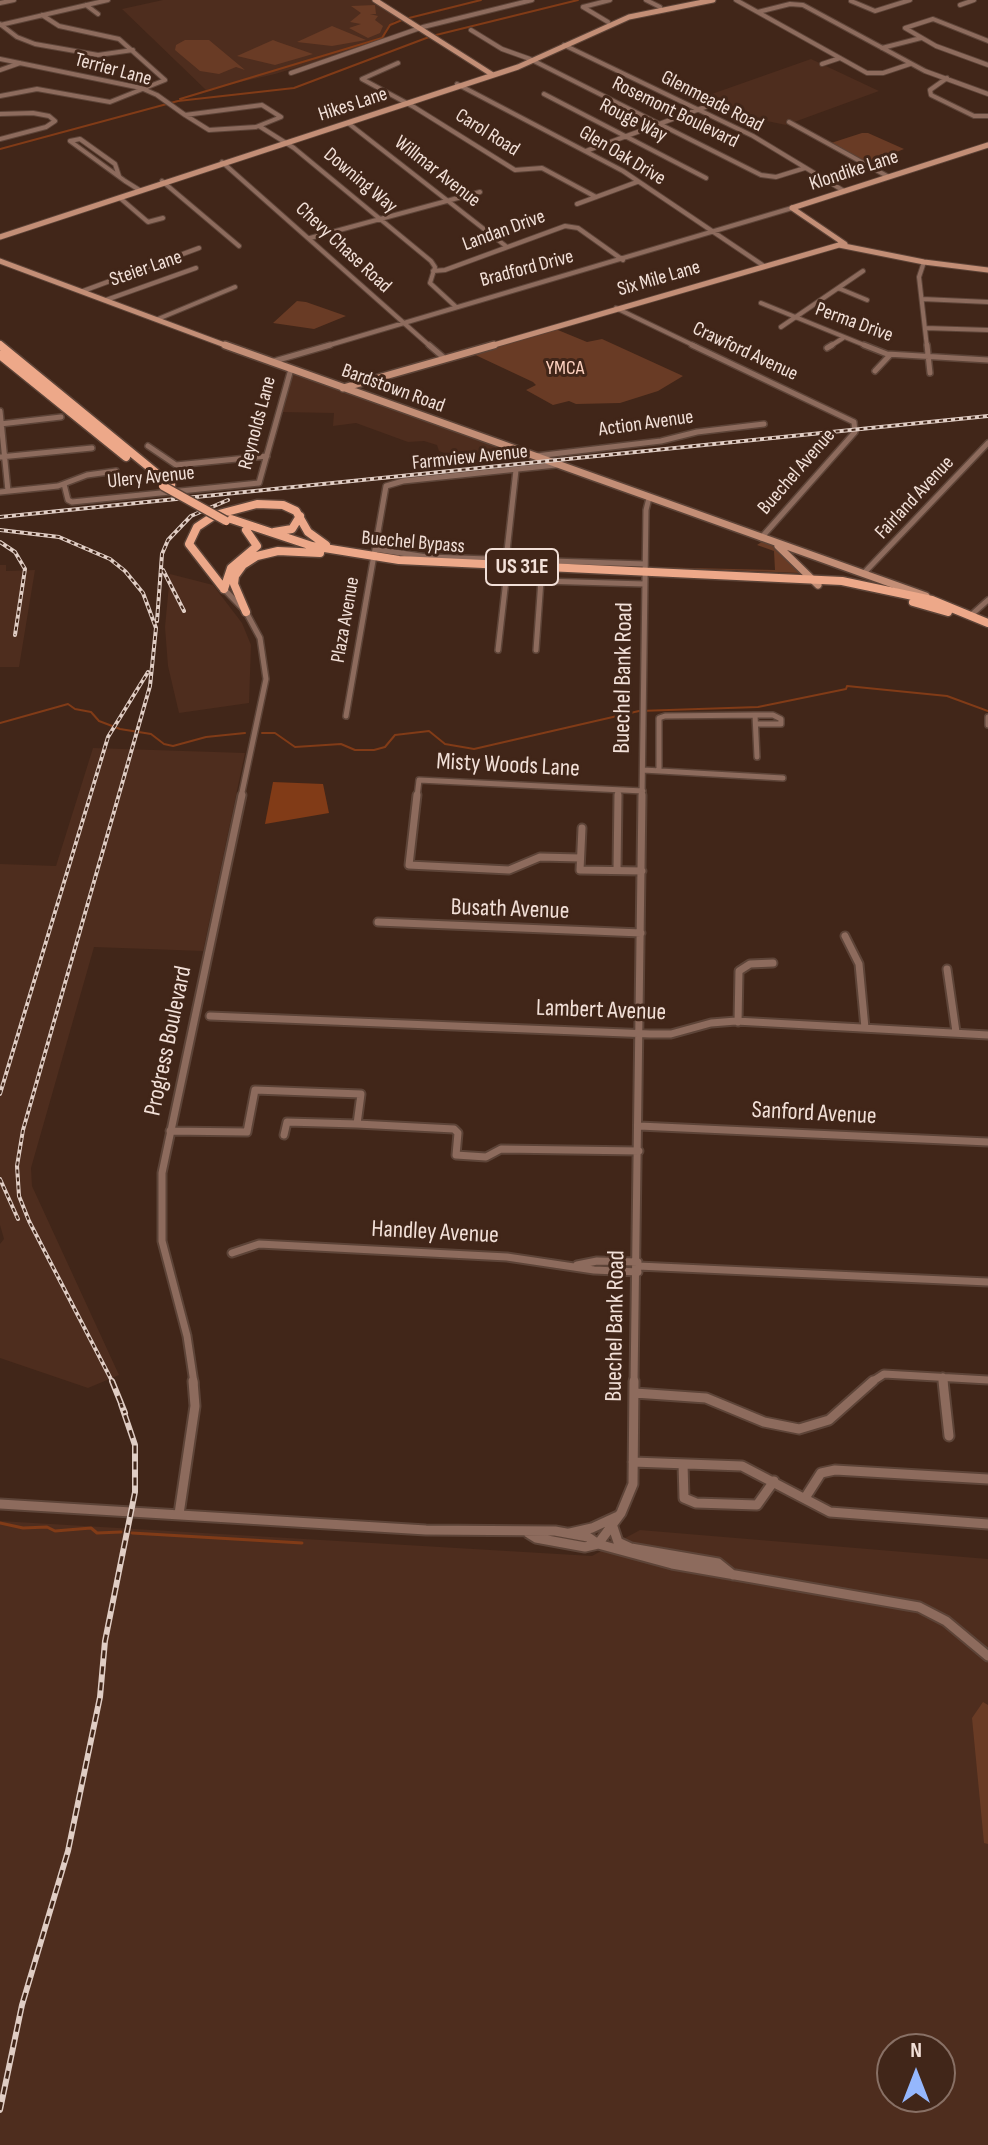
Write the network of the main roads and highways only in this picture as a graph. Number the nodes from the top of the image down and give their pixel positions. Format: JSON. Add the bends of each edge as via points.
{"nodes":[{"id":1,"x":375,"y":0,"type":"edge"},
{"id":2,"x":701,"y":0,"type":"edge"},
{"id":3,"x":713,"y":0,"type":"edge"},
{"id":4,"x":566,"y":46,"type":"junction"},
{"id":5,"x":491,"y":74,"type":"junction"},
{"id":6,"x":404,"y":103,"type":"junction"},
{"id":7,"x":286,"y":142,"type":"junction"},
{"id":8,"x":988,"y":145,"type":"edge"},
{"id":9,"x":139,"y":190,"type":"junction"},
{"id":10,"x":0,"y":235,"type":"edge"},
{"id":11,"x":845,"y":244,"type":"junction"},
{"id":12,"x":0,"y":261,"type":"edge"},
{"id":13,"x":988,"y":270,"type":"edge"},
{"id":14,"x":0,"y":345,"type":"edge"},
{"id":15,"x":0,"y":355,"type":"edge"},
{"id":16,"x":343,"y":388,"type":"junction"},
{"id":17,"x":167,"y":485,"type":"junction"},
{"id":18,"x":300,"y":516,"type":"junction"},
{"id":19,"x":250,"y":529,"type":"junction"},
{"id":20,"x":776,"y":543,"type":"junction"},
{"id":21,"x":343,"y":552,"type":"junction"},
{"id":22,"x":320,"y":553,"type":"junction"},
{"id":23,"x":374,"y":554,"type":"junction"},
{"id":24,"x":645,"y":574,"type":"junction"},
{"id":25,"x":863,"y":574,"type":"junction"},
{"id":26,"x":807,"y":577,"type":"junction"},
{"id":27,"x":781,"y":579,"type":"junction"},
{"id":28,"x":818,"y":585,"type":"junction"},
{"id":29,"x":854,"y":586,"type":"junction"},
{"id":30,"x":932,"y":600,"type":"junction"},
{"id":31,"x":944,"y":608,"type":"junction"},
{"id":32,"x":246,"y":612,"type":"road end"},
{"id":33,"x":988,"y":623,"type":"edge"}],
"edges":[{"from":1,"to":5,"type":"main road"},
{"from":2,"to":4,"type":"main road","name":"Hikes Lane","via":[[608,22]]},
{"from":3,"to":4,"type":"main road","name":"Hikes Lane","via":[[629,17]]},
{"from":4,"to":5,"type":"main road","name":"Hikes Lane"},
{"from":5,"to":6,"type":"main road","name":"Hikes Lane"},
{"from":6,"to":7,"type":"main road","name":"Hikes Lane"},
{"from":6,"to":7,"type":"main road","name":"Hikes Lane"},
{"from":7,"to":9,"type":"main road","name":"Hikes Lane"},
{"from":8,"to":11,"type":"main road","name":"Klondike Lane","via":[[792,208]]},
{"from":9,"to":10,"type":"main road","name":"Hikes Lane"},
{"from":9,"to":10,"type":"main road","name":"Hikes Lane"},
{"from":11,"to":13,"type":"main road","name":"Six Mile Lane"},
{"from":11,"to":16,"type":"main road","name":"Six Mile Lane"},
{"from":12,"to":16,"type":"main road","name":"Bardstown Road"},
{"from":14,"to":17,"type":"main road","name":"Buechel Bypass","number":"US 31E"},
{"from":15,"to":17,"type":"main road","name":"Buechel Bypass","number":"US 31E"},
{"from":16,"to":20,"type":"main road","name":"Bardstown Road"},
{"from":17,"to":19,"type":"main road","name":"Buechel Bypass","number":"US 31E","bridge":true},
{"from":18,"to":19,"type":"main road","via":[[287,531]]},
{"from":18,"to":19,"type":"main road","via":[[286,506],[263,503],[229,510],[200,524],[190,547],[224,589],[231,568],[257,546]]},
{"from":18,"to":21,"type":"main road","via":[[312,536]]},
{"from":19,"to":21,"type":"main road","name":"Buechel Bypass","number":"US 31E"},
{"from":19,"to":22,"type":"main road","name":"Buechel Bypass","number":"US 31E"},
{"from":20,"to":25,"type":"main road","name":"Bardstown Road"},
{"from":20,"to":26,"type":"main road","name":"Bardstown Road"},
{"from":21,"to":23,"type":"main road","name":"Buechel Bypass","number":"US 31E"},
{"from":22,"to":23,"type":"main road","name":"Buechel Bypass","number":"US 31E"},
{"from":22,"to":32,"type":"main road","via":[[273,551],[243,565],[234,579]]},
{"from":23,"to":24,"type":"main road","name":"Buechel Bypass","number":"US 31E","via":[[432,569]]},
{"from":24,"to":27,"type":"main road","name":"Buechel Bypass","number":"US 31E"},
{"from":24,"to":27,"type":"main road","name":"Buechel Bypass","number":"US 31E"},
{"from":25,"to":29,"type":"main road"},
{"from":25,"to":30,"type":"main road","name":"Bardstown Road"},
{"from":26,"to":27,"type":"main road","name":"Buechel Bypass","number":"US 31E"},
{"from":26,"to":28,"type":"main road","name":"Bardstown Road"},
{"from":26,"to":29,"type":"main road","name":"Buechel Bypass","number":"US 31E"},
{"from":27,"to":28,"type":"main road","name":"Buechel Bypass","number":"US 31E"},
{"from":28,"to":29,"type":"main road","name":"Buechel Bypass","number":"US 31E"},
{"from":29,"to":30,"type":"main road","name":"Buechel Bypass","number":"US 31E"},
{"from":29,"to":31,"type":"main road","name":"Bardstown Road","number":"US 31E"},
{"from":30,"to":31,"type":"main road","name":"Bardstown Road","number":"US 31E"},
{"from":31,"to":33,"type":"main road","name":"Bardstown Road","number":"US 31E"}]}
